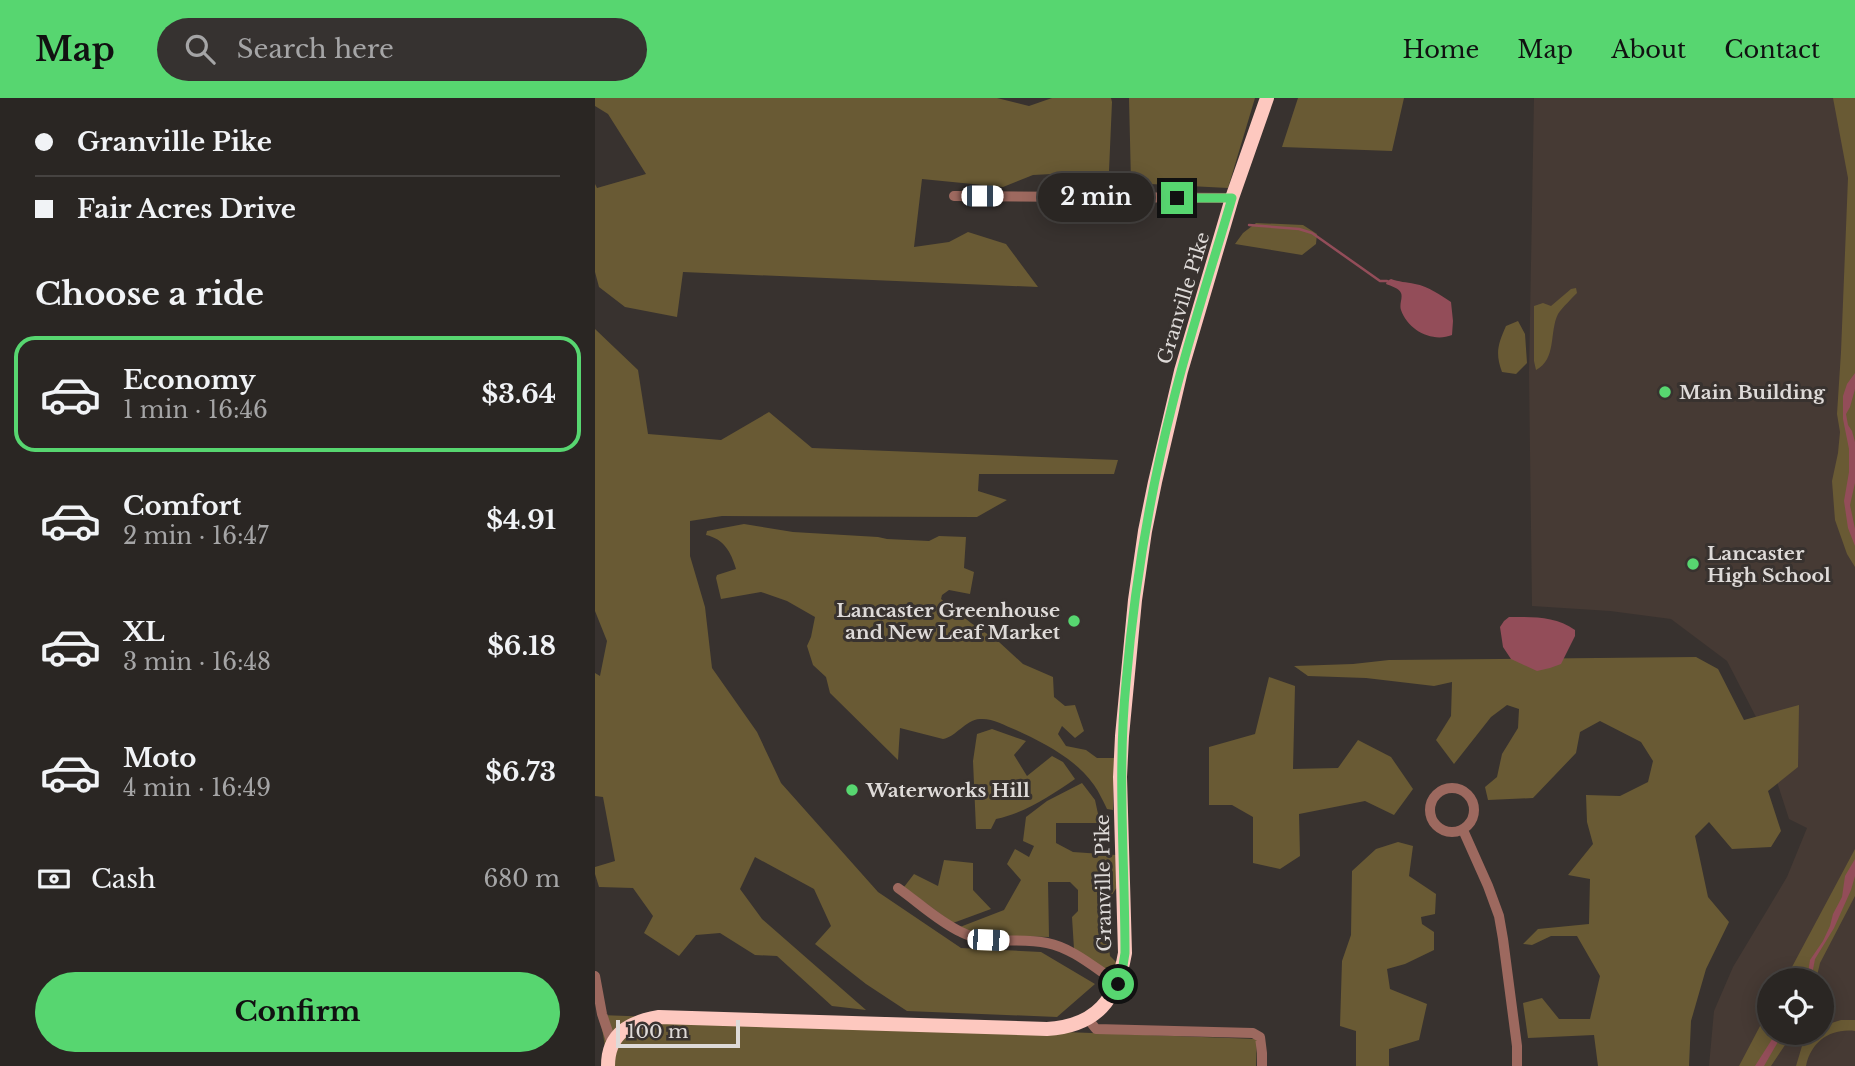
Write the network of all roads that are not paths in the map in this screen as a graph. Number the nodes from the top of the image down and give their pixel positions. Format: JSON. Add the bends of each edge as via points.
{"nodes":[{"id":1,"x":1267,"y":98,"type":"edge"},
{"id":2,"x":954,"y":196,"type":"dead end"},
{"id":3,"x":1232,"y":198,"type":"junction"},
{"id":4,"x":1463,"y":830,"type":"junction"},
{"id":5,"x":898,"y":888,"type":"dead end"},
{"id":6,"x":595,"y":975,"type":"edge"},
{"id":7,"x":1118,"y":984,"type":"junction"},
{"id":8,"x":1088,"y":1018,"type":"junction"},
{"id":9,"x":612,"y":1044,"type":"junction"},
{"id":10,"x":608,"y":1066,"type":"edge"},
{"id":11,"x":1262,"y":1066,"type":"edge"},
{"id":12,"x":1517,"y":1066,"type":"edge"}],
"edges":[{"from":1,"to":3,"type":"highway","name":"Granville Pike"},
{"from":2,"to":3,"type":"street"},
{"from":3,"to":7,"type":"highway","name":"Granville Pike","via":[[1171,407],[1136,589],[1122,736],[1125,953]]},
{"from":4,"to":4,"type":"street","via":[[1474,817],[1472,800],[1459,789],[1442,790],[1431,804],[1432,821],[1446,832]]},
{"from":4,"to":12,"type":"street","via":[[1499,916]]},
{"from":5,"to":7,"type":"street","via":[[960,932],[988,940],[1064,948]]},
{"from":6,"to":9,"type":"street"},
{"from":7,"to":8,"type":"highway","name":"Granville Pike","via":[[1107,1003]]},
{"from":8,"to":9,"type":"highway","name":"Granville Pike","via":[[1047,1029],[659,1017],[630,1025]]},
{"from":8,"to":11,"type":"street","via":[[1096,1029],[1257,1034],[1262,1041]]},
{"from":9,"to":10,"type":"highway"}]}
